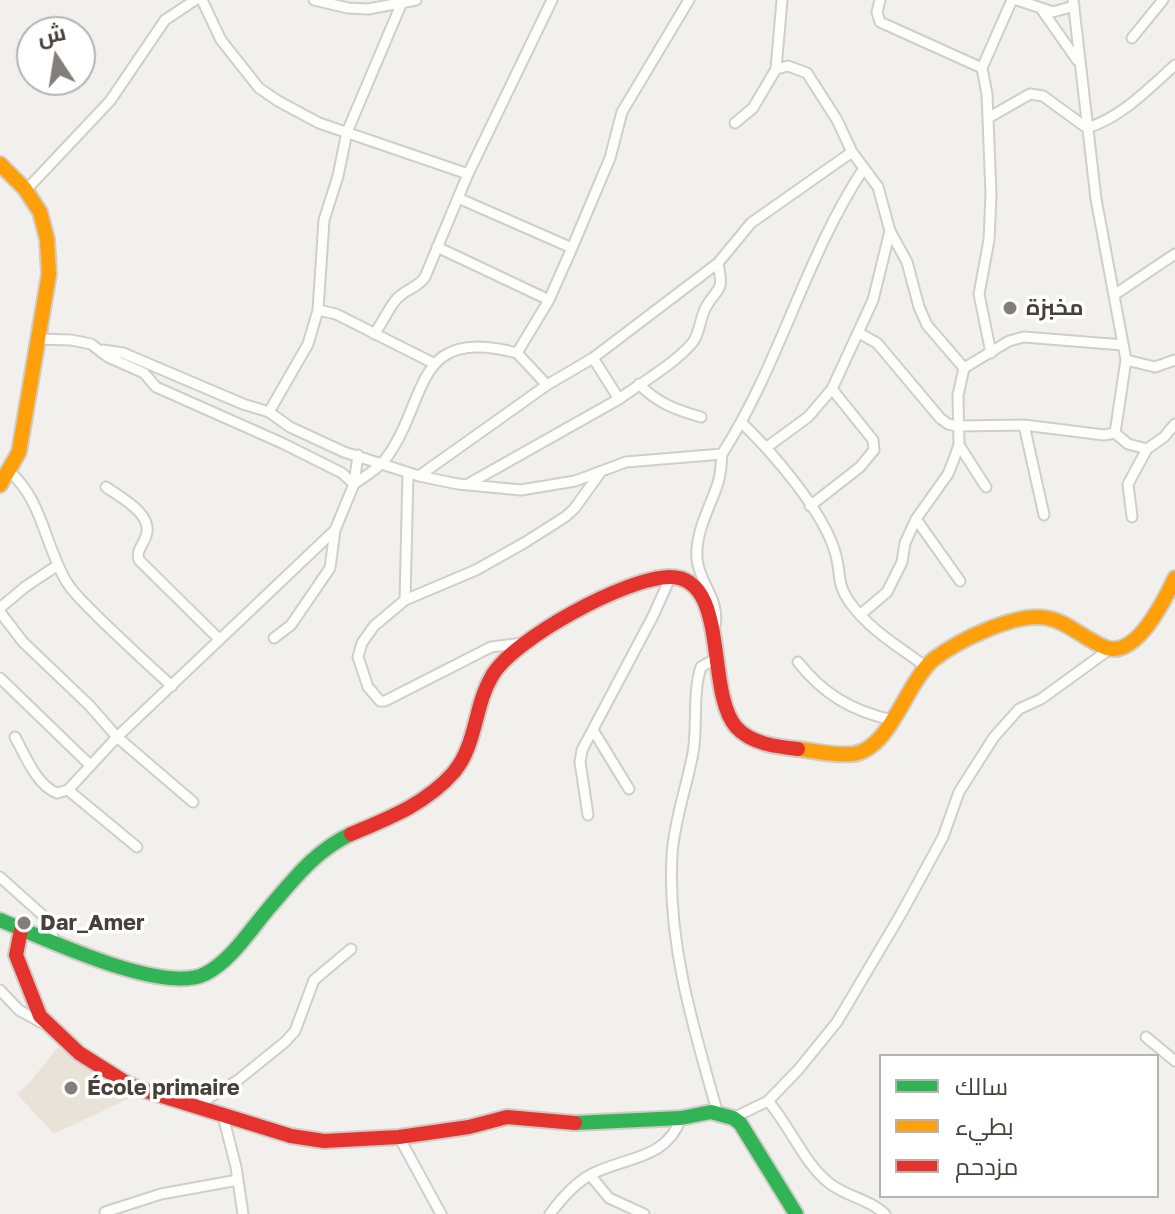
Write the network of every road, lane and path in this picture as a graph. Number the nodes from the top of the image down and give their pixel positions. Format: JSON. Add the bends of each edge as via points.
{"nodes":[{"id":1,"x":195,"y":0,"type":"edge"},
{"id":2,"x":202,"y":0,"type":"edge"},
{"id":3,"x":314,"y":0,"type":"edge"},
{"id":4,"x":416,"y":0,"type":"edge"},
{"id":5,"x":552,"y":0,"type":"edge"},
{"id":6,"x":689,"y":0,"type":"edge"},
{"id":7,"x":782,"y":0,"type":"edge"},
{"id":8,"x":880,"y":0,"type":"edge"},
{"id":9,"x":1014,"y":0,"type":"edge"},
{"id":10,"x":1163,"y":0,"type":"edge"},
{"id":11,"x":403,"y":1,"type":"edge"},
{"id":12,"x":1073,"y":3,"type":"edge"},
{"id":13,"x":1042,"y":10,"type":"junction"},
{"id":14,"x":1132,"y":38,"type":"dead end"},
{"id":15,"x":1078,"y":62,"type":"junction"},
{"id":16,"x":1175,"y":65,"type":"edge"},
{"id":17,"x":982,"y":68,"type":"junction"},
{"id":18,"x":776,"y":69,"type":"junction"},
{"id":19,"x":988,"y":118,"type":"junction"},
{"id":20,"x":735,"y":123,"type":"dead end"},
{"id":21,"x":1087,"y":128,"type":"junction"},
{"id":22,"x":347,"y":132,"type":"junction"},
{"id":23,"x":852,"y":152,"type":"junction"},
{"id":24,"x":0,"y":164,"type":"edge"},
{"id":25,"x":864,"y":168,"type":"junction"},
{"id":26,"x":468,"y":174,"type":"junction"},
{"id":27,"x":27,"y":189,"type":"junction"},
{"id":28,"x":458,"y":198,"type":"junction"},
{"id":29,"x":890,"y":231,"type":"junction"},
{"id":30,"x":437,"y":247,"type":"junction"},
{"id":31,"x":572,"y":248,"type":"junction"},
{"id":32,"x":1175,"y":254,"type":"edge"},
{"id":33,"x":718,"y":263,"type":"junction"},
{"id":34,"x":1114,"y":295,"type":"junction"},
{"id":35,"x":549,"y":300,"type":"junction"},
{"id":36,"x":318,"y":310,"type":"junction"},
{"id":37,"x":859,"y":333,"type":"junction"},
{"id":38,"x":374,"y":334,"type":"junction"},
{"id":39,"x":38,"y":339,"type":"junction"},
{"id":40,"x":1123,"y":345,"type":"junction"},
{"id":41,"x":103,"y":350,"type":"junction"},
{"id":42,"x":517,"y":353,"type":"junction"},
{"id":43,"x":991,"y":353,"type":"junction"},
{"id":44,"x":593,"y":358,"type":"junction"},
{"id":45,"x":1126,"y":360,"type":"junction"},
{"id":46,"x":1175,"y":360,"type":"edge"},
{"id":47,"x":433,"y":363,"type":"junction"},
{"id":48,"x":964,"y":368,"type":"junction"},
{"id":49,"x":639,"y":384,"type":"junction"},
{"id":50,"x":547,"y":385,"type":"junction"},
{"id":51,"x":832,"y":389,"type":"junction"},
{"id":52,"x":619,"y":399,"type":"junction"},
{"id":53,"x":269,"y":412,"type":"junction"},
{"id":54,"x":701,"y":417,"type":"dead end"},
{"id":55,"x":742,"y":423,"type":"junction"},
{"id":56,"x":1175,"y":424,"type":"edge"},
{"id":57,"x":1024,"y":425,"type":"junction"},
{"id":58,"x":957,"y":426,"type":"junction"},
{"id":59,"x":290,"y":427,"type":"junction"},
{"id":60,"x":1115,"y":433,"type":"junction"},
{"id":61,"x":282,"y":443,"type":"junction"},
{"id":62,"x":959,"y":445,"type":"junction"},
{"id":63,"x":767,"y":447,"type":"junction"},
{"id":64,"x":1147,"y":449,"type":"junction"},
{"id":65,"x":722,"y":454,"type":"junction"},
{"id":66,"x":358,"y":455,"type":"junction"},
{"id":67,"x":382,"y":464,"type":"junction"},
{"id":68,"x":10,"y":472,"type":"junction"},
{"id":69,"x":408,"y":473,"type":"junction"},
{"id":70,"x":600,"y":473,"type":"junction"},
{"id":71,"x":419,"y":476,"type":"junction"},
{"id":72,"x":470,"y":483,"type":"junction"},
{"id":73,"x":354,"y":484,"type":"junction"},
{"id":74,"x":0,"y":485,"type":"edge"},
{"id":75,"x":106,"y":487,"type":"dead end"},
{"id":76,"x":986,"y":487,"type":"dead end"},
{"id":77,"x":810,"y":506,"type":"junction"},
{"id":78,"x":1044,"y":515,"type":"dead end"},
{"id":79,"x":1132,"y":517,"type":"dead end"},
{"id":80,"x":916,"y":519,"type":"junction"},
{"id":81,"x":335,"y":530,"type":"junction"},
{"id":82,"x":58,"y":565,"type":"junction"},
{"id":83,"x":671,"y":576,"type":"junction"},
{"id":84,"x":1175,"y":578,"type":"edge"},
{"id":85,"x":960,"y":581,"type":"dead end"},
{"id":86,"x":405,"y":600,"type":"junction"},
{"id":87,"x":0,"y":610,"type":"edge"},
{"id":88,"x":860,"y":615,"type":"junction"},
{"id":89,"x":715,"y":629,"type":"junction"},
{"id":90,"x":274,"y":638,"type":"dead end"},
{"id":91,"x":219,"y":639,"type":"junction"},
{"id":92,"x":523,"y":643,"type":"junction"},
{"id":93,"x":1110,"y":649,"type":"junction"},
{"id":94,"x":715,"y":659,"type":"junction"},
{"id":95,"x":798,"y":662,"type":"dead end"},
{"id":96,"x":926,"y":667,"type":"junction"},
{"id":97,"x":0,"y":678,"type":"edge"},
{"id":98,"x":172,"y":686,"type":"junction"},
{"id":99,"x":892,"y":720,"type":"junction"},
{"id":100,"x":593,"y":730,"type":"junction"},
{"id":101,"x":15,"y":737,"type":"dead end"},
{"id":102,"x":117,"y":737,"type":"junction"},
{"id":103,"x":90,"y":765,"type":"junction"},
{"id":104,"x":629,"y":789,"type":"dead end"},
{"id":105,"x":68,"y":790,"type":"junction"},
{"id":106,"x":193,"y":802,"type":"dead end"},
{"id":107,"x":588,"y":815,"type":"dead end"},
{"id":108,"x":137,"y":847,"type":"dead end"},
{"id":109,"x":0,"y":877,"type":"edge"},
{"id":110,"x":0,"y":920,"type":"edge"},
{"id":111,"x":21,"y":930,"type":"junction"},
{"id":112,"x":55,"y":944,"type":"junction"},
{"id":113,"x":351,"y":949,"type":"dead end"},
{"id":114,"x":0,"y":990,"type":"edge"},
{"id":115,"x":51,"y":1027,"type":"junction"},
{"id":116,"x":1146,"y":1037,"type":"dead end"},
{"id":117,"x":1175,"y":1061,"type":"edge"},
{"id":118,"x":768,"y":1101,"type":"junction"},
{"id":119,"x":196,"y":1106,"type":"junction"},
{"id":120,"x":718,"y":1114,"type":"junction"},
{"id":121,"x":223,"y":1116,"type":"junction"},
{"id":122,"x":681,"y":1118,"type":"junction"},
{"id":123,"x":733,"y":1118,"type":"junction"},
{"id":124,"x":399,"y":1137,"type":"junction"},
{"id":125,"x":590,"y":1175,"type":"junction"},
{"id":126,"x":238,"y":1180,"type":"junction"},
{"id":127,"x":105,"y":1212,"type":"edge"},
{"id":128,"x":243,"y":1214,"type":"edge"},
{"id":129,"x":441,"y":1214,"type":"edge"},
{"id":130,"x":550,"y":1214,"type":"edge"},
{"id":131,"x":644,"y":1214,"type":"edge"},
{"id":132,"x":796,"y":1214,"type":"edge"},
{"id":133,"x":885,"y":1214,"type":"edge"}],
"edges":[{"from":1,"to":27,"type":"street","via":[[165,20],[110,101]]},
{"from":2,"to":22,"type":"street","via":[[221,40],[259,88],[319,123]]},
{"from":3,"to":11,"type":"street","via":[[368,9]]},
{"from":4,"to":11,"type":"street"},
{"from":5,"to":26,"type":"street"},
{"from":6,"to":31,"type":"street","via":[[622,112],[610,158]]},
{"from":7,"to":18,"type":"street"},
{"from":8,"to":17,"type":"street","via":[[880,22]]},
{"from":9,"to":13,"type":"street"},
{"from":9,"to":17,"type":"street"},
{"from":10,"to":14,"type":"street"},
{"from":11,"to":22,"type":"street"},
{"from":12,"to":13,"type":"street","via":[[1053,12]]},
{"from":12,"to":15,"type":"street"},
{"from":13,"to":15,"type":"street"},
{"from":15,"to":21,"type":"street"},
{"from":16,"to":21,"type":"street","via":[[1106,122]]},
{"from":17,"to":19,"type":"street"},
{"from":18,"to":20,"type":"street","via":[[753,108]]},
{"from":18,"to":23,"type":"street","via":[[788,66],[807,73]]},
{"from":19,"to":21,"type":"street","via":[[1030,94],[1043,96]]},
{"from":19,"to":43,"type":"street","via":[[989,240],[979,294]]},
{"from":21,"to":34,"type":"street"},
{"from":22,"to":26,"type":"street"},
{"from":22,"to":36,"type":"street","via":[[324,220]]},
{"from":23,"to":25,"type":"street"},
{"from":23,"to":33,"type":"street","via":[[751,223]]},
{"from":24,"to":27,"type":"main road"},
{"from":25,"to":29,"type":"street","via":[[878,187]]},
{"from":25,"to":55,"type":"street","via":[[834,218]]},
{"from":26,"to":28,"type":"street"},
{"from":27,"to":39,"type":"main road","via":[[44,217],[49,250]]},
{"from":28,"to":30,"type":"street"},
{"from":28,"to":31,"type":"street"},
{"from":29,"to":37,"type":"street"},
{"from":29,"to":48,"type":"street","via":[[907,262],[927,325]]},
{"from":30,"to":35,"type":"street"},
{"from":30,"to":38,"type":"street","via":[[419,286],[402,293]]},
{"from":31,"to":35,"type":"street"},
{"from":32,"to":34,"type":"street"},
{"from":33,"to":44,"type":"street"},
{"from":33,"to":49,"type":"street","via":[[718,294],[706,305],[695,340]]},
{"from":34,"to":40,"type":"street"},
{"from":35,"to":42,"type":"street"},
{"from":36,"to":38,"type":"street"},
{"from":36,"to":53,"type":"street","via":[[308,344]]},
{"from":37,"to":51,"type":"street"},
{"from":37,"to":58,"type":"street","via":[[877,343],[940,418]]},
{"from":38,"to":47,"type":"street"},
{"from":39,"to":41,"type":"street","via":[[71,340]]},
{"from":39,"to":68,"type":"main road","via":[[19,452]]},
{"from":40,"to":43,"type":"street","via":[[1024,337]]},
{"from":40,"to":45,"type":"street"},
{"from":41,"to":53,"type":"street","via":[[123,353]]},
{"from":41,"to":61,"type":"street","via":[[144,373],[156,387]]},
{"from":42,"to":47,"type":"street","via":[[480,346]]},
{"from":42,"to":50,"type":"street"},
{"from":43,"to":48,"type":"street"},
{"from":44,"to":50,"type":"street"},
{"from":44,"to":52,"type":"street"},
{"from":45,"to":46,"type":"street","via":[[1155,367]]},
{"from":45,"to":60,"type":"street"},
{"from":47,"to":67,"type":"street"},
{"from":48,"to":58,"type":"street"},
{"from":49,"to":52,"type":"street"},
{"from":49,"to":54,"type":"street","via":[[672,409]]},
{"from":50,"to":71,"type":"street"},
{"from":51,"to":63,"type":"street","via":[[808,417]]},
{"from":51,"to":77,"type":"street","via":[[873,440],[874,450]]},
{"from":52,"to":72,"type":"street"},
{"from":53,"to":59,"type":"street"},
{"from":55,"to":63,"type":"street"},
{"from":55,"to":65,"type":"street"},
{"from":56,"to":64,"type":"street"},
{"from":57,"to":58,"type":"street"},
{"from":57,"to":60,"type":"street"},
{"from":57,"to":78,"type":"street"},
{"from":58,"to":62,"type":"street"},
{"from":59,"to":61,"type":"street"},
{"from":59,"to":66,"type":"street"},
{"from":60,"to":64,"type":"street","via":[[1128,444]]},
{"from":61,"to":73,"type":"street"},
{"from":62,"to":76,"type":"street"},
{"from":62,"to":80,"type":"street","via":[[948,474]]},
{"from":63,"to":77,"type":"street"},
{"from":64,"to":79,"type":"street","via":[[1128,484]]},
{"from":65,"to":70,"type":"street","via":[[626,462]]},
{"from":65,"to":89,"type":"street","via":[[719,482],[697,545],[700,572],[715,606]]},
{"from":66,"to":67,"type":"street"},
{"from":66,"to":73,"type":"street"},
{"from":67,"to":69,"type":"street"},
{"from":67,"to":73,"type":"street"},
{"from":68,"to":74,"type":"main road"},
{"from":68,"to":82,"type":"street","via":[[34,500]]},
{"from":69,"to":71,"type":"street"},
{"from":69,"to":86,"type":"street"},
{"from":70,"to":72,"type":"street","via":[[521,490]]},
{"from":70,"to":86,"type":"street","via":[[574,509],[534,537],[476,570]]},
{"from":71,"to":72,"type":"street"},
{"from":73,"to":81,"type":"street"},
{"from":75,"to":91,"type":"street","via":[[146,521],[139,560]]},
{"from":77,"to":88,"type":"street","via":[[836,553],[839,584]]},
{"from":80,"to":85,"type":"street"},
{"from":80,"to":88,"type":"street","via":[[887,592]]},
{"from":81,"to":90,"type":"street","via":[[330,568],[291,625]]},
{"from":81,"to":91,"type":"street"},
{"from":82,"to":87,"type":"street"},
{"from":82,"to":98,"type":"street","via":[[79,598]]},
{"from":83,"to":89,"type":"main road","via":[[694,585],[703,595]]},
{"from":83,"to":92,"type":"main road","via":[[624,589]]},
{"from":83,"to":100,"type":"street"},
{"from":84,"to":93,"type":"main road","via":[[1155,617],[1133,642]]},
{"from":86,"to":92,"type":"street","via":[[374,626],[358,657],[368,687],[380,701],[491,647]]},
{"from":87,"to":102,"type":"street","via":[[23,642]]},
{"from":88,"to":96,"type":"street"},
{"from":89,"to":94,"type":"main road"},
{"from":91,"to":98,"type":"street"},
{"from":92,"to":112,"type":"main road","via":[[493,673],[454,773],[415,805],[321,851],[228,955],[202,976],[153,974]]},
{"from":93,"to":96,"type":"main road","via":[[1048,618],[1031,616],[984,632]]},
{"from":93,"to":118,"type":"street","via":[[1019,709],[994,737],[959,792],[943,837],[845,1010]]},
{"from":94,"to":99,"type":"main road","via":[[729,718],[738,729],[766,743],[861,753],[876,743]]},
{"from":94,"to":120,"type":"street","via":[[701,667],[698,682],[693,750],[672,852],[672,906],[684,986]]},
{"from":95,"to":99,"type":"street","via":[[850,708]]},
{"from":96,"to":99,"type":"main road"},
{"from":97,"to":103,"type":"street"},
{"from":98,"to":102,"type":"street"},
{"from":100,"to":104,"type":"street"},
{"from":100,"to":107,"type":"street","via":[[581,756]]},
{"from":101,"to":105,"type":"street","via":[[47,788],[57,793]]},
{"from":102,"to":103,"type":"street"},
{"from":102,"to":106,"type":"street"},
{"from":103,"to":105,"type":"street"},
{"from":105,"to":108,"type":"street"},
{"from":109,"to":112,"type":"street","via":[[48,920]]},
{"from":110,"to":111,"type":"main road"},
{"from":111,"to":112,"type":"main road"},
{"from":111,"to":115,"type":"main road","via":[[16,955],[37,1010]]},
{"from":113,"to":119,"type":"street","via":[[314,980],[295,1031],[285,1042]]},
{"from":114,"to":115,"type":"street","via":[[29,1017]]},
{"from":115,"to":119,"type":"main road","via":[[79,1053],[128,1084]]},
{"from":116,"to":117,"type":"street"},
{"from":118,"to":123,"type":"street"},
{"from":118,"to":133,"type":"street","via":[[830,1184]]},
{"from":119,"to":121,"type":"main road"},
{"from":120,"to":122,"type":"main road"},
{"from":120,"to":123,"type":"main road"},
{"from":121,"to":124,"type":"main road","via":[[324,1141]]},
{"from":121,"to":126,"type":"street"},
{"from":122,"to":124,"type":"main road","via":[[563,1123],[507,1117]]},
{"from":122,"to":125,"type":"street","via":[[666,1143]]},
{"from":123,"to":132,"type":"main road"},
{"from":124,"to":129,"type":"street"},
{"from":125,"to":130,"type":"street"},
{"from":125,"to":131,"type":"street","via":[[609,1198]]},
{"from":126,"to":127,"type":"street","via":[[161,1194]]},
{"from":126,"to":128,"type":"street"}]}
